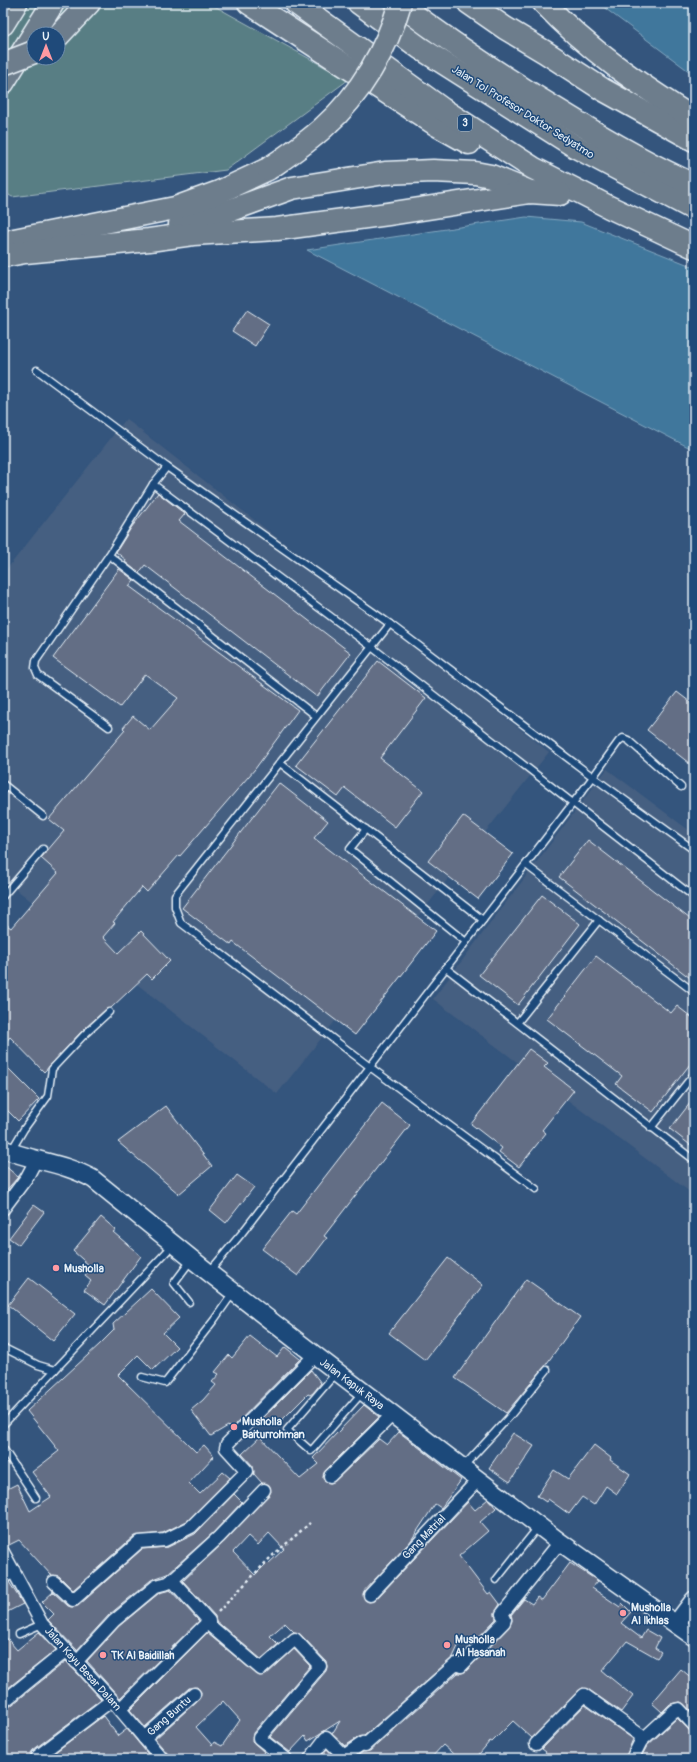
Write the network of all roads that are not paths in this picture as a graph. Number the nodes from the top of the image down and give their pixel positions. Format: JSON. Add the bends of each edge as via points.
{"nodes":[{"id":1,"x":16,"y":3,"type":"edge"},
{"id":2,"x":53,"y":3,"type":"edge"},
{"id":3,"x":89,"y":3,"type":"edge"},
{"id":4,"x":249,"y":3,"type":"edge"},
{"id":5,"x":296,"y":3,"type":"edge"},
{"id":6,"x":359,"y":3,"type":"edge"},
{"id":7,"x":399,"y":3,"type":"edge"},
{"id":8,"x":469,"y":3,"type":"edge"},
{"id":9,"x":544,"y":3,"type":"edge"},
{"id":10,"x":3,"y":24,"type":"edge"},
{"id":11,"x":66,"y":27,"type":"edge"},
{"id":12,"x":26,"y":55,"type":"edge"},
{"id":13,"x":3,"y":64,"type":"edge"},
{"id":14,"x":3,"y":83,"type":"edge"},
{"id":15,"x":694,"y":119,"type":"edge"},
{"id":16,"x":694,"y":140,"type":"edge"},
{"id":17,"x":694,"y":185,"type":"edge"},
{"id":18,"x":530,"y":192,"type":"junction"},
{"id":19,"x":560,"y":194,"type":"junction"},
{"id":20,"x":694,"y":209,"type":"edge"},
{"id":21,"x":645,"y":225,"type":"junction"},
{"id":22,"x":3,"y":244,"type":"edge"},
{"id":23,"x":694,"y":247,"type":"edge"},
{"id":24,"x":3,"y":256,"type":"edge"},
{"id":25,"x":37,"y":370,"type":"dead end"},
{"id":26,"x":167,"y":467,"type":"junction"},
{"id":27,"x":153,"y":484,"type":"junction"},
{"id":28,"x":109,"y":555,"type":"junction"},
{"id":29,"x":390,"y":624,"type":"junction"},
{"id":30,"x":373,"y":648,"type":"junction"},
{"id":31,"x":316,"y":716,"type":"junction"},
{"id":32,"x":109,"y":727,"type":"dead end"},
{"id":33,"x":280,"y":763,"type":"junction"},
{"id":34,"x":593,"y":777,"type":"junction"},
{"id":35,"x":3,"y":784,"type":"edge"},
{"id":36,"x":681,"y":787,"type":"dead end"},
{"id":37,"x":573,"y":803,"type":"junction"},
{"id":38,"x":42,"y":816,"type":"dead end"},
{"id":39,"x":366,"y":829,"type":"junction"},
{"id":40,"x":42,"y":849,"type":"dead end"},
{"id":41,"x":694,"y":850,"type":"edge"},
{"id":42,"x":526,"y":865,"type":"junction"},
{"id":43,"x":3,"y":896,"type":"edge"},
{"id":44,"x":694,"y":897,"type":"edge"},
{"id":45,"x":483,"y":920,"type":"junction"},
{"id":46,"x":599,"y":920,"type":"junction"},
{"id":47,"x":466,"y":942,"type":"junction"},
{"id":48,"x":446,"y":968,"type":"junction"},
{"id":49,"x":694,"y":992,"type":"edge"},
{"id":50,"x":109,"y":1012,"type":"dead end"},
{"id":51,"x":518,"y":1022,"type":"junction"},
{"id":52,"x":370,"y":1067,"type":"junction"},
{"id":53,"x":694,"y":1074,"type":"edge"},
{"id":54,"x":650,"y":1128,"type":"junction"},
{"id":55,"x":7,"y":1151,"type":"edge"},
{"id":56,"x":36,"y":1160,"type":"junction"},
{"id":57,"x":694,"y":1160,"type":"edge"},
{"id":58,"x":536,"y":1189,"type":"dead end"},
{"id":59,"x":3,"y":1209,"type":"edge"},
{"id":60,"x":174,"y":1244,"type":"junction"},
{"id":61,"x":192,"y":1259,"type":"junction"},
{"id":62,"x":208,"y":1272,"type":"junction"},
{"id":63,"x":234,"y":1292,"type":"junction"},
{"id":64,"x":189,"y":1302,"type":"dead end"},
{"id":65,"x":3,"y":1349,"type":"edge"},
{"id":66,"x":315,"y":1356,"type":"junction"},
{"id":67,"x":55,"y":1370,"type":"junction"},
{"id":68,"x":547,"y":1370,"type":"dead end"},
{"id":69,"x":337,"y":1372,"type":"junction"},
{"id":70,"x":142,"y":1377,"type":"dead end"},
{"id":71,"x":363,"y":1392,"type":"junction"},
{"id":72,"x":393,"y":1414,"type":"junction"},
{"id":73,"x":3,"y":1425,"type":"edge"},
{"id":74,"x":3,"y":1448,"type":"edge"},
{"id":75,"x":462,"y":1468,"type":"junction"},
{"id":76,"x":330,"y":1476,"type":"dead end"},
{"id":77,"x":478,"y":1480,"type":"junction"},
{"id":78,"x":264,"y":1490,"type":"dead end"},
{"id":79,"x":36,"y":1498,"type":"dead end"},
{"id":80,"x":539,"y":1526,"type":"junction"},
{"id":81,"x":560,"y":1542,"type":"junction"},
{"id":82,"x":3,"y":1552,"type":"edge"},
{"id":83,"x":14,"y":1571,"type":"junction"},
{"id":84,"x":3,"y":1577,"type":"edge"},
{"id":85,"x":172,"y":1580,"type":"junction"},
{"id":86,"x":496,"y":1580,"type":"dead end"},
{"id":87,"x":54,"y":1582,"type":"dead end"},
{"id":88,"x":370,"y":1595,"type":"dead end"},
{"id":89,"x":687,"y":1613,"type":"edge"},
{"id":90,"x":208,"y":1622,"type":"junction"},
{"id":91,"x":42,"y":1624,"type":"junction"},
{"id":92,"x":19,"y":1634,"type":"dead end"},
{"id":93,"x":694,"y":1637,"type":"edge"},
{"id":94,"x":66,"y":1651,"type":"junction"},
{"id":95,"x":76,"y":1662,"type":"junction"},
{"id":96,"x":194,"y":1694,"type":"dead end"},
{"id":97,"x":3,"y":1702,"type":"edge"},
{"id":98,"x":116,"y":1705,"type":"junction"},
{"id":99,"x":694,"y":1725,"type":"edge"},
{"id":100,"x":144,"y":1738,"type":"junction"},
{"id":101,"x":641,"y":1742,"type":"junction"},
{"id":102,"x":536,"y":1744,"type":"dead end"},
{"id":103,"x":38,"y":1756,"type":"dead end"},
{"id":104,"x":162,"y":1759,"type":"edge"},
{"id":105,"x":286,"y":1759,"type":"edge"},
{"id":106,"x":310,"y":1759,"type":"edge"},
{"id":107,"x":632,"y":1759,"type":"edge"}],
"edges":[{"from":1,"to":10,"type":"highway"},
{"from":2,"to":14,"type":"highway","bridge":true},
{"from":3,"to":11,"type":"highway"},
{"from":4,"to":19,"type":"highway","via":[[437,125]]},
{"from":5,"to":21,"type":"highway","number":"3","via":[[442,109],[520,159]]},
{"from":6,"to":20,"type":"highway","name":"Jalan Tol Profesor Doktor Sedyatmo","via":[[420,48],[576,147]]},
{"from":7,"to":17,"type":"highway","name":"Jalan Tol Profesor Doktor Sedyatmo","via":[[447,40],[531,94],[593,132],[663,171]]},
{"from":7,"to":22,"type":"highway","bridge":true,"via":[[384,45],[371,70],[349,100],[325,127],[268,170],[175,208]]},
{"from":8,"to":16,"type":"highway","via":[[602,89]]},
{"from":9,"to":15,"type":"highway","via":[[613,65]]},
{"from":12,"to":13,"type":"highway","bridge":true},
{"from":18,"to":19,"type":"highway"},
{"from":18,"to":22,"type":"highway","via":[[475,172],[384,173],[292,188],[222,213],[180,224],[96,238]]},
{"from":18,"to":24,"type":"highway","via":[[276,229],[193,234]]},
{"from":19,"to":21,"type":"highway"},
{"from":21,"to":23,"type":"highway","number":"3"},
{"from":25,"to":26,"type":"lane"},
{"from":26,"to":27,"type":"lane"},
{"from":26,"to":29,"type":"lane"},
{"from":27,"to":28,"type":"lane"},
{"from":27,"to":30,"type":"lane"},
{"from":28,"to":31,"type":"lane"},
{"from":28,"to":32,"type":"lane","via":[[36,661],[35,668],[38,675]]},
{"from":29,"to":30,"type":"lane"},
{"from":29,"to":34,"type":"lane"},
{"from":30,"to":31,"type":"lane"},
{"from":30,"to":37,"type":"lane"},
{"from":31,"to":33,"type":"lane"},
{"from":33,"to":39,"type":"lane"},
{"from":33,"to":52,"type":"lane","via":[[175,895],[175,907],[180,923]]},
{"from":34,"to":36,"type":"lane","via":[[623,738]]},
{"from":34,"to":37,"type":"lane"},
{"from":34,"to":41,"type":"lane"},
{"from":35,"to":38,"type":"lane"},
{"from":37,"to":42,"type":"lane"},
{"from":37,"to":44,"type":"lane"},
{"from":39,"to":45,"type":"lane"},
{"from":39,"to":47,"type":"lane","via":[[350,849]]},
{"from":40,"to":43,"type":"lane"},
{"from":42,"to":45,"type":"lane"},
{"from":42,"to":46,"type":"lane"},
{"from":45,"to":47,"type":"lane"},
{"from":46,"to":49,"type":"lane"},
{"from":46,"to":51,"type":"lane"},
{"from":47,"to":48,"type":"lane"},
{"from":48,"to":51,"type":"lane"},
{"from":48,"to":52,"type":"lane"},
{"from":50,"to":55,"type":"lane","via":[[52,1069],[48,1096]]},
{"from":51,"to":54,"type":"lane"},
{"from":52,"to":58,"type":"lane"},
{"from":52,"to":62,"type":"lane","via":[[242,1234]]},
{"from":53,"to":54,"type":"lane"},
{"from":54,"to":57,"type":"lane"},
{"from":55,"to":56,"type":"main road","name":"Jalan Kapuk Raya"},
{"from":56,"to":59,"type":"street","via":[[27,1177]]},
{"from":56,"to":60,"type":"main road","name":"Jalan Kapuk Raya","via":[[81,1172],[93,1179]]},
{"from":60,"to":61,"type":"main road","name":"Jalan Kapuk Raya"},
{"from":60,"to":67,"type":"lane"},
{"from":61,"to":62,"type":"main road","name":"Jalan Kapuk Raya"},
{"from":61,"to":64,"type":"lane","via":[[174,1283]]},
{"from":62,"to":63,"type":"main road","name":"Jalan Kapuk Raya"},
{"from":63,"to":66,"type":"main road","name":"Jalan Kapuk Raya"},
{"from":63,"to":70,"type":"lane","via":[[165,1383]]},
{"from":65,"to":67,"type":"lane"},
{"from":66,"to":69,"type":"main road","name":"Jalan Kapuk Raya"},
{"from":66,"to":87,"type":"street","via":[[227,1444],[226,1448],[247,1471],[191,1527],[165,1540],[139,1542],[72,1600]]},
{"from":67,"to":73,"type":"lane"},
{"from":68,"to":75,"type":"lane","via":[[510,1416]]},
{"from":69,"to":71,"type":"main road","name":"Jalan Kapuk Raya"},
{"from":69,"to":71,"type":"lane","via":[[287,1430],[311,1451]]},
{"from":71,"to":72,"type":"main road","name":"Jalan Kapuk Raya"},
{"from":72,"to":75,"type":"main road","name":"Jalan Kapuk Raya"},
{"from":72,"to":76,"type":"street"},
{"from":74,"to":79,"type":"lane"},
{"from":75,"to":77,"type":"main road","name":"Jalan Kapuk Raya"},
{"from":77,"to":80,"type":"main road","name":"Jalan Kapuk Raya"},
{"from":77,"to":88,"type":"street","name":"Gang Matrial"},
{"from":78,"to":85,"type":"street"},
{"from":80,"to":81,"type":"main road","name":"Jalan Kapuk Raya"},
{"from":80,"to":86,"type":"lane"},
{"from":81,"to":89,"type":"main road","name":"Jalan Kapuk Raya"},
{"from":81,"to":106,"type":"street","via":[[502,1614],[504,1622],[462,1666],[456,1664],[365,1745],[363,1743],[344,1756],[326,1738]]},
{"from":82,"to":83,"type":"street","name":"Jalan Kayu Besar Dalam"},
{"from":83,"to":84,"type":"street"},
{"from":83,"to":91,"type":"street","name":"Jalan Kayu Besar Dalam"},
{"from":85,"to":90,"type":"street"},
{"from":85,"to":95,"type":"street","via":[[156,1586],[114,1621]]},
{"from":89,"to":93,"type":"main road","name":"Jalan Kapuk Raya"},
{"from":90,"to":98,"type":"street"},
{"from":90,"to":105,"type":"street","via":[[261,1669],[295,1639],[320,1666],[259,1738]]},
{"from":91,"to":92,"type":"lane"},
{"from":91,"to":94,"type":"street","name":"Jalan Kayu Besar Dalam"},
{"from":94,"to":95,"type":"street","name":"Jalan Kayu Besar Dalam"},
{"from":94,"to":97,"type":"street"},
{"from":95,"to":98,"type":"street","name":"Jalan Kayu Besar Dalam"},
{"from":96,"to":100,"type":"street","name":"Gang Buntu"},
{"from":98,"to":100,"type":"street","name":"Jalan Kayu Besar Dalam"},
{"from":98,"to":103,"type":"street"},
{"from":99,"to":101,"type":"street","via":[[679,1709],[675,1710]]},
{"from":100,"to":104,"type":"street","name":"Jalan Kayu Besar Dalam"},
{"from":101,"to":102,"type":"street","via":[[640,1735],[584,1695]]},
{"from":101,"to":107,"type":"street"}]}
